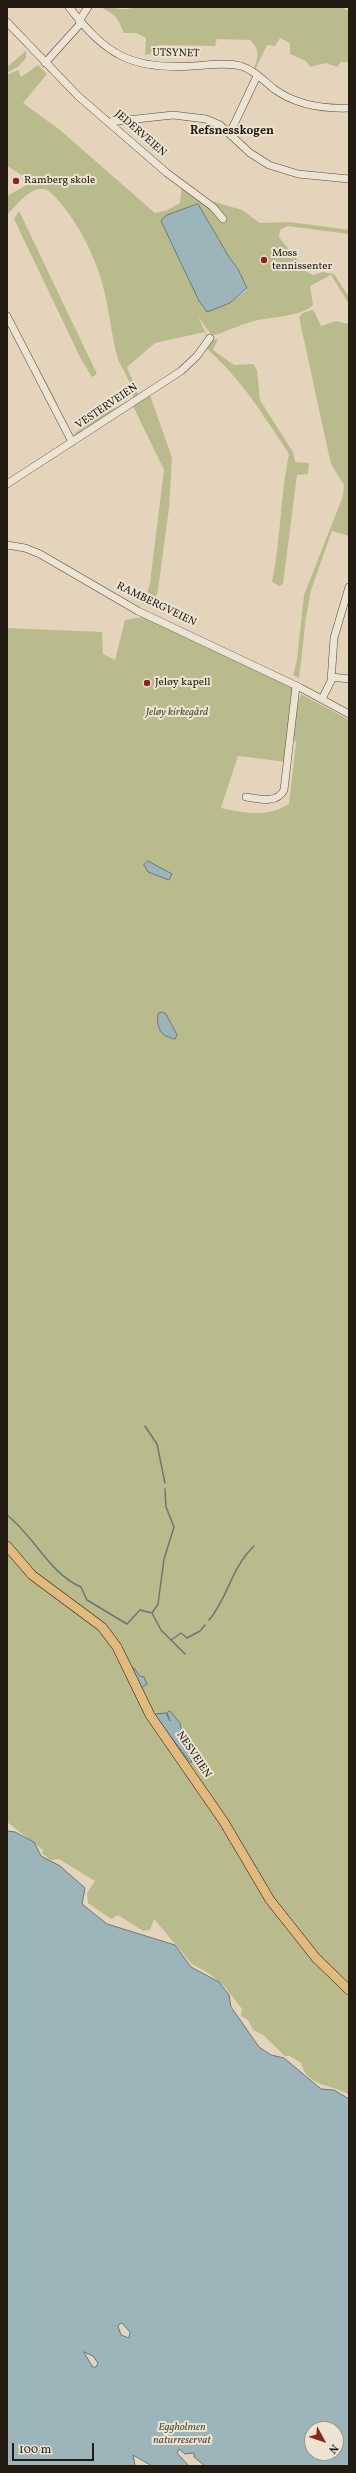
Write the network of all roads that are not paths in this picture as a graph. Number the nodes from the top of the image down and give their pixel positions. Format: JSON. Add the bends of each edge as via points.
{"nodes":[{"id":1,"x":69,"y":7,"type":"edge"},
{"id":2,"x":88,"y":7,"type":"edge"},
{"id":3,"x":7,"y":22,"type":"edge"},
{"id":4,"x":80,"y":22,"type":"junction"},
{"id":5,"x":45,"y":63,"type":"junction"},
{"id":6,"x":257,"y":76,"type":"junction"},
{"id":7,"x":349,"y":108,"type":"edge"},
{"id":8,"x":109,"y":122,"type":"junction"},
{"id":9,"x":230,"y":133,"type":"junction"},
{"id":10,"x":349,"y":179,"type":"edge"},
{"id":11,"x":223,"y":219,"type":"dead end"},
{"id":12,"x":7,"y":316,"type":"edge"},
{"id":13,"x":210,"y":338,"type":"dead end"},
{"id":14,"x":72,"y":442,"type":"junction"},
{"id":15,"x":7,"y":484,"type":"edge"},
{"id":16,"x":7,"y":544,"type":"edge"},
{"id":17,"x":349,"y":588,"type":"edge"},
{"id":18,"x":346,"y":607,"type":"edge"},
{"id":19,"x":332,"y":677,"type":"junction"},
{"id":20,"x":349,"y":679,"type":"edge"},
{"id":21,"x":296,"y":686,"type":"junction"},
{"id":22,"x":322,"y":699,"type":"junction"},
{"id":23,"x":349,"y":714,"type":"edge"},
{"id":24,"x":246,"y":797,"type":"dead end"},
{"id":25,"x":7,"y":1546,"type":"edge"},
{"id":26,"x":349,"y":1990,"type":"edge"}],
"edges":[{"from":1,"to":4,"type":"street","name":"UTSYNET"},
{"from":2,"to":4,"type":"street"},
{"from":3,"to":5,"type":"street","name":"JEDERVEIEN"},
{"from":4,"to":5,"type":"street"},
{"from":4,"to":6,"type":"street","name":"UTSYNET","via":[[102,45],[129,60],[171,67],[237,65]]},
{"from":5,"to":8,"type":"street","name":"JEDERVEIEN"},
{"from":6,"to":7,"type":"street","name":"UTSYNET","via":[[278,92],[297,101],[322,108]]},
{"from":6,"to":9,"type":"street"},
{"from":8,"to":9,"type":"street","via":[[186,116],[212,121]]},
{"from":8,"to":11,"type":"street","name":"JEDERVEIEN","via":[[167,173],[213,207]]},
{"from":9,"to":10,"type":"street","via":[[255,156],[280,169],[298,174]]},
{"from":12,"to":14,"type":"street"},
{"from":13,"to":14,"type":"street","name":"VESTERVEIEN","via":[[185,368]]},
{"from":14,"to":15,"type":"street","name":"VESTERVEIEN"},
{"from":16,"to":21,"type":"street","name":"RAMBERGVEIEN","via":[[40,554],[138,611]]},
{"from":17,"to":18,"type":"street"},
{"from":18,"to":19,"type":"street","via":[[334,638]]},
{"from":19,"to":20,"type":"street"},
{"from":19,"to":22,"type":"street"},
{"from":21,"to":22,"type":"street","name":"RAMBERGVEIEN"},
{"from":21,"to":24,"type":"street","via":[[284,790],[273,799]]},
{"from":22,"to":23,"type":"street","name":"RAMBERGVEIEN"},
{"from":25,"to":26,"type":"main road","name":"NESVEIEN","via":[[32,1575],[102,1627],[116,1647],[150,1715],[224,1822],[270,1900],[316,1958]]}]}
